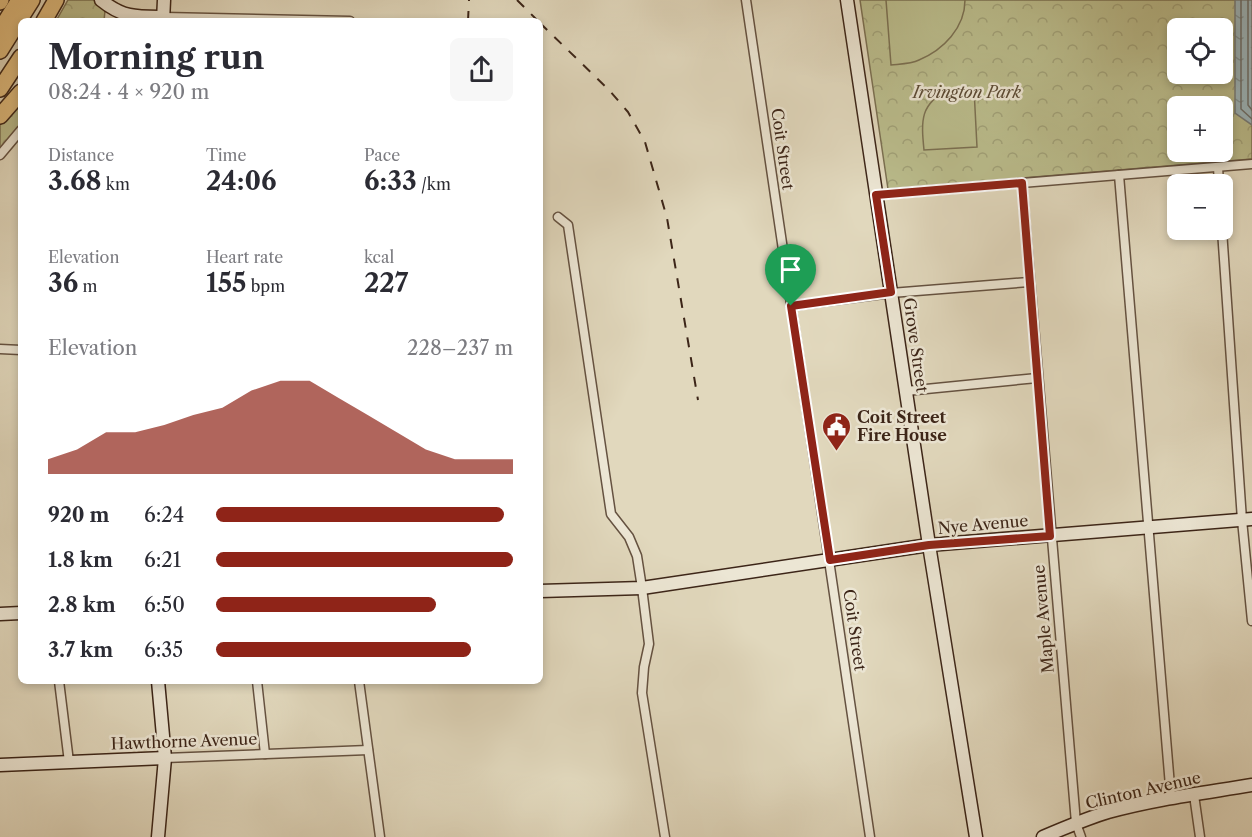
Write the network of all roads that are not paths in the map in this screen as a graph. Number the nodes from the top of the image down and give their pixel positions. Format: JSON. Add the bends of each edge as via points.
{"nodes":[{"id":1,"x":19,"y":0,"type":"edge"},
{"id":2,"x":32,"y":0,"type":"edge"},
{"id":3,"x":56,"y":0,"type":"edge"},
{"id":4,"x":101,"y":0,"type":"edge"},
{"id":5,"x":164,"y":0,"type":"edge"},
{"id":6,"x":746,"y":0,"type":"edge"},
{"id":7,"x":847,"y":0,"type":"edge"},
{"id":8,"x":21,"y":18,"type":"edge"},
{"id":9,"x":46,"y":18,"type":"edge"},
{"id":10,"x":116,"y":18,"type":"edge"},
{"id":11,"x":152,"y":18,"type":"edge"},
{"id":12,"x":163,"y":18,"type":"edge"},
{"id":13,"x":18,"y":22,"type":"edge"},
{"id":14,"x":0,"y":30,"type":"edge"},
{"id":15,"x":0,"y":51,"type":"edge"},
{"id":16,"x":18,"y":62,"type":"edge"},
{"id":17,"x":0,"y":89,"type":"edge"},
{"id":18,"x":18,"y":95,"type":"edge"},
{"id":19,"x":0,"y":116,"type":"edge"},
{"id":20,"x":18,"y":133,"type":"edge"},
{"id":21,"x":0,"y":155,"type":"edge"},
{"id":22,"x":1252,"y":164,"type":"edge"},
{"id":23,"x":1218,"y":167,"type":"junction"},
{"id":24,"x":1218,"y":174,"type":"edge"},
{"id":25,"x":1119,"y":175,"type":"junction"},
{"id":26,"x":1022,"y":183,"type":"junction"},
{"id":27,"x":876,"y":195,"type":"junction"},
{"id":28,"x":558,"y":217,"type":"dead end"},
{"id":29,"x":1223,"y":240,"type":"edge"},
{"id":30,"x":1029,"y":282,"type":"junction"},
{"id":31,"x":891,"y":292,"type":"junction"},
{"id":32,"x":791,"y":306,"type":"junction"},
{"id":33,"x":0,"y":349,"type":"edge"},
{"id":34,"x":18,"y":350,"type":"edge"},
{"id":35,"x":1037,"y":378,"type":"junction"},
{"id":36,"x":906,"y":391,"type":"junction"},
{"id":37,"x":1247,"y":519,"type":"edge"},
{"id":38,"x":1148,"y":527,"type":"junction"},
{"id":39,"x":1050,"y":536,"type":"junction"},
{"id":40,"x":929,"y":545,"type":"junction"},
{"id":41,"x":830,"y":560,"type":"junction"},
{"id":42,"x":642,"y":588,"type":"junction"},
{"id":43,"x":543,"y":591,"type":"edge"},
{"id":44,"x":18,"y":613,"type":"edge"},
{"id":45,"x":0,"y":614,"type":"edge"},
{"id":46,"x":1252,"y":621,"type":"edge"},
{"id":47,"x":59,"y":684,"type":"edge"},
{"id":48,"x":158,"y":684,"type":"edge"},
{"id":49,"x":258,"y":684,"type":"edge"},
{"id":50,"x":359,"y":684,"type":"edge"},
{"id":51,"x":368,"y":750,"type":"junction"},
{"id":52,"x":265,"y":754,"type":"junction"},
{"id":53,"x":165,"y":758,"type":"junction"},
{"id":54,"x":69,"y":762,"type":"junction"},
{"id":55,"x":0,"y":765,"type":"edge"},
{"id":56,"x":1252,"y":785,"type":"edge"},
{"id":57,"x":1194,"y":795,"type":"junction"},
{"id":58,"x":1171,"y":798,"type":"junction"},
{"id":59,"x":1076,"y":823,"type":"junction"},
{"id":60,"x":158,"y":837,"type":"edge"},
{"id":61,"x":380,"y":837,"type":"edge"},
{"id":62,"x":665,"y":837,"type":"edge"},
{"id":63,"x":870,"y":837,"type":"edge"},
{"id":64,"x":976,"y":837,"type":"edge"},
{"id":65,"x":1043,"y":837,"type":"edge"},
{"id":66,"x":1081,"y":837,"type":"edge"},
{"id":67,"x":1200,"y":837,"type":"edge"}],
"edges":[{"from":1,"to":14,"type":"highway"},
{"from":2,"to":8,"type":"highway"},
{"from":3,"to":9,"type":"highway"},
{"from":4,"to":10,"type":"street"},
{"from":4,"to":11,"type":"street","via":[[129,16]]},
{"from":5,"to":12,"type":"street"},
{"from":6,"to":32,"type":"street","name":"Coit Street"},
{"from":7,"to":27,"type":"street","name":"Grove Street"},
{"from":13,"to":15,"type":"highway"},
{"from":16,"to":17,"type":"highway"},
{"from":18,"to":19,"type":"highway"},
{"from":20,"to":21,"type":"street"},
{"from":22,"to":23,"type":"street"},
{"from":23,"to":24,"type":"street"},
{"from":23,"to":25,"type":"street"},
{"from":25,"to":26,"type":"street"},
{"from":25,"to":38,"type":"street"},
{"from":26,"to":27,"type":"street"},
{"from":26,"to":30,"type":"street","name":"Maple Avenue"},
{"from":27,"to":31,"type":"street","name":"Grove Street"},
{"from":28,"to":42,"type":"street","via":[[568,225],[611,514],[629,537],[637,556]]},
{"from":29,"to":37,"type":"street"},
{"from":30,"to":31,"type":"street"},
{"from":30,"to":35,"type":"street","name":"Maple Avenue"},
{"from":31,"to":32,"type":"street"},
{"from":31,"to":36,"type":"street","name":"Grove Street"},
{"from":32,"to":41,"type":"street","name":"Coit Street"},
{"from":33,"to":34,"type":"street"},
{"from":35,"to":36,"type":"street"},
{"from":35,"to":39,"type":"street","name":"Maple Avenue"},
{"from":36,"to":40,"type":"street","name":"Grove Street"},
{"from":37,"to":38,"type":"street","name":"Nye Avenue"},
{"from":37,"to":46,"type":"street"},
{"from":38,"to":39,"type":"street","name":"Nye Avenue"},
{"from":38,"to":58,"type":"street"},
{"from":39,"to":40,"type":"street","name":"Nye Avenue"},
{"from":39,"to":59,"type":"street","name":"Maple Avenue"},
{"from":40,"to":41,"type":"street","name":"Nye Avenue"},
{"from":40,"to":64,"type":"street","name":"Grove Street"},
{"from":41,"to":42,"type":"street","name":"Nye Avenue"},
{"from":41,"to":63,"type":"street","name":"Coit Street"},
{"from":42,"to":43,"type":"street","name":"Nye Avenue"},
{"from":42,"to":62,"type":"street","via":[[650,644],[642,693]]},
{"from":44,"to":45,"type":"street"},
{"from":47,"to":54,"type":"street"},
{"from":48,"to":53,"type":"street"},
{"from":49,"to":52,"type":"street"},
{"from":50,"to":51,"type":"street"},
{"from":51,"to":52,"type":"street","name":"Hawthorne Avenue"},
{"from":51,"to":61,"type":"street"},
{"from":52,"to":53,"type":"street","name":"Hawthorne Avenue"},
{"from":53,"to":54,"type":"street","name":"Hawthorne Avenue"},
{"from":53,"to":60,"type":"street"},
{"from":54,"to":55,"type":"street","name":"Hawthorne Avenue"},
{"from":56,"to":57,"type":"street","name":"Clinton Avenue"},
{"from":57,"to":58,"type":"street","name":"Clinton Avenue"},
{"from":57,"to":67,"type":"street"},
{"from":58,"to":59,"type":"street","name":"Clinton Avenue"},
{"from":59,"to":65,"type":"street","name":"Clinton Avenue"},
{"from":59,"to":66,"type":"street","name":"Maple Avenue"}]}
